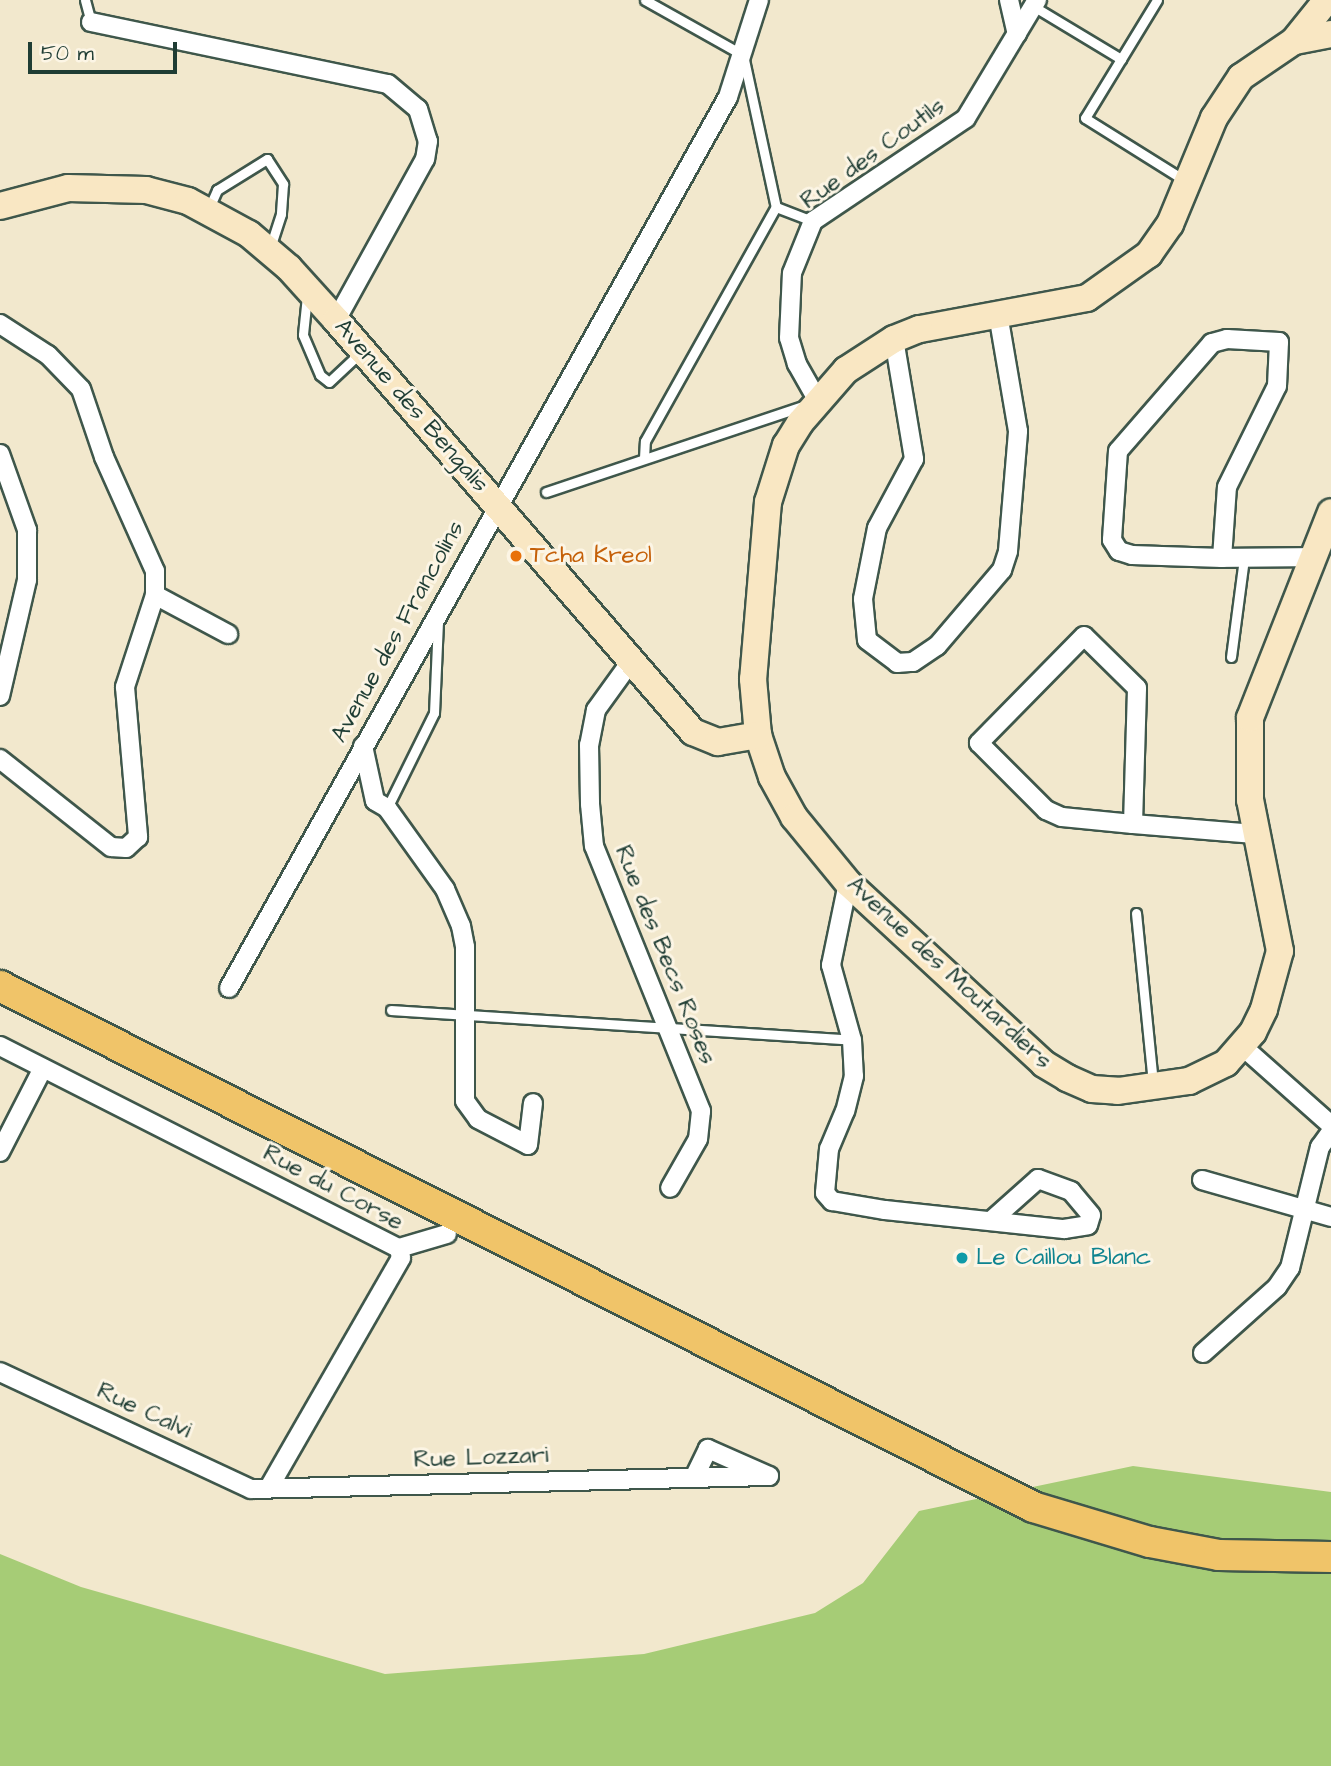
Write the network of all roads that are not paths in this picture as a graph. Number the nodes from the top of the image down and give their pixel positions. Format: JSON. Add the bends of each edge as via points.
{"nodes":[{"id":1,"x":85,"y":0,"type":"edge"},
{"id":2,"x":645,"y":0,"type":"edge"},
{"id":3,"x":759,"y":0,"type":"edge"},
{"id":4,"x":1009,"y":0,"type":"edge"},
{"id":5,"x":1157,"y":0,"type":"edge"},
{"id":6,"x":1326,"y":0,"type":"edge"},
{"id":7,"x":1035,"y":3,"type":"edge"},
{"id":8,"x":91,"y":22,"type":"joint"},
{"id":9,"x":1017,"y":34,"type":"junction"},
{"id":10,"x":1331,"y":34,"type":"edge"},
{"id":11,"x":1294,"y":41,"type":"junction"},
{"id":12,"x":743,"y":55,"type":"junction"},
{"id":13,"x":1121,"y":59,"type":"junction"},
{"id":14,"x":1188,"y":182,"type":"junction"},
{"id":15,"x":0,"y":206,"type":"edge"},
{"id":16,"x":776,"y":206,"type":"junction"},
{"id":17,"x":208,"y":210,"type":"junction"},
{"id":18,"x":813,"y":221,"type":"junction"},
{"id":19,"x":270,"y":249,"type":"junction"},
{"id":20,"x":309,"y":291,"type":"junction"},
{"id":21,"x":998,"y":314,"type":"junction"},
{"id":22,"x":335,"y":320,"type":"junction"},
{"id":23,"x":0,"y":324,"type":"edge"},
{"id":24,"x":894,"y":339,"type":"junction"},
{"id":25,"x":362,"y":351,"type":"junction"},
{"id":26,"x":818,"y":401,"type":"junction"},
{"id":27,"x":0,"y":454,"type":"edge"},
{"id":28,"x":644,"y":458,"type":"junction"},
{"id":29,"x":546,"y":492,"type":"dead end"},
{"id":30,"x":498,"y":504,"type":"junction"},
{"id":31,"x":1331,"y":512,"type":"edge"},
{"id":32,"x":1312,"y":557,"type":"junction"},
{"id":33,"x":1222,"y":558,"type":"junction"},
{"id":34,"x":1244,"y":558,"type":"junction"},
{"id":35,"x":155,"y":595,"type":"junction"},
{"id":36,"x":439,"y":609,"type":"junction"},
{"id":37,"x":228,"y":634,"type":"dead end"},
{"id":38,"x":1231,"y":657,"type":"dead end"},
{"id":39,"x":632,"y":660,"type":"junction"},
{"id":40,"x":0,"y":696,"type":"edge"},
{"id":41,"x":758,"y":735,"type":"junction"},
{"id":42,"x":363,"y":746,"type":"junction"},
{"id":43,"x":0,"y":759,"type":"edge"},
{"id":44,"x":387,"y":808,"type":"junction"},
{"id":45,"x":1133,"y":824,"type":"junction"},
{"id":46,"x":1255,"y":834,"type":"junction"},
{"id":47,"x":848,"y":883,"type":"junction"},
{"id":48,"x":1136,"y":913,"type":"dead end"},
{"id":49,"x":0,"y":986,"type":"edge"},
{"id":50,"x":229,"y":988,"type":"dead end"},
{"id":51,"x":0,"y":1008,"type":"edge"},
{"id":52,"x":391,"y":1010,"type":"dead end"},
{"id":53,"x":463,"y":1014,"type":"junction"},
{"id":54,"x":671,"y":1029,"type":"junction"},
{"id":55,"x":852,"y":1040,"type":"junction"},
{"id":56,"x":0,"y":1046,"type":"edge"},
{"id":57,"x":1242,"y":1046,"type":"junction"},
{"id":58,"x":43,"y":1068,"type":"junction"},
{"id":59,"x":1154,"y":1088,"type":"junction"},
{"id":60,"x":533,"y":1103,"type":"dead end"},
{"id":61,"x":1331,"y":1125,"type":"edge"},
{"id":62,"x":1331,"y":1132,"type":"edge"},
{"id":63,"x":0,"y":1152,"type":"edge"},
{"id":64,"x":1202,"y":1180,"type":"dead end"},
{"id":65,"x":670,"y":1188,"type":"dead end"},
{"id":66,"x":1307,"y":1211,"type":"junction"},
{"id":67,"x":1331,"y":1217,"type":"edge"},
{"id":68,"x":992,"y":1220,"type":"junction"},
{"id":69,"x":447,"y":1234,"type":"junction"},
{"id":70,"x":399,"y":1248,"type":"junction"},
{"id":71,"x":1203,"y":1353,"type":"dead end"},
{"id":72,"x":0,"y":1372,"type":"edge"},
{"id":73,"x":695,"y":1476,"type":"dead end"},
{"id":74,"x":269,"y":1488,"type":"junction"},
{"id":75,"x":1331,"y":1558,"type":"edge"},
{"id":76,"x":1331,"y":1577,"type":"edge"}],
"edges":[{"from":1,"to":8,"type":"lane"},
{"from":2,"to":12,"type":"lane"},
{"from":3,"to":12,"type":"street","name":"Avenue des Francolins"},
{"from":4,"to":9,"type":"street"},
{"from":5,"to":13,"type":"lane"},
{"from":6,"to":11,"type":"street"},
{"from":7,"to":9,"type":"street","name":"Rue des Coutils"},
{"from":7,"to":13,"type":"lane"},
{"from":8,"to":22,"type":"street","via":[[388,84],[418,109],[428,141],[425,159]]},
{"from":9,"to":18,"type":"street","name":"Rue des Coutils","via":[[966,118]]},
{"from":10,"to":11,"type":"street","name":"Avenue des Moutardiers"},
{"from":11,"to":14,"type":"street","name":"Avenue des Moutardiers","via":[[1241,77],[1214,118]]},
{"from":12,"to":16,"type":"lane"},
{"from":12,"to":30,"type":"street","name":"Avenue des Francolins","via":[[728,97]]},
{"from":13,"to":14,"type":"lane","via":[[1085,118]]},
{"from":14,"to":21,"type":"street","name":"Avenue des Moutardiers","via":[[1156,244],[1119,278],[1087,298]]},
{"from":15,"to":17,"type":"street","name":"Avenue des Bengalis","via":[[68,188],[109,187],[146,190]]},
{"from":16,"to":18,"type":"lane"},
{"from":16,"to":28,"type":"lane","name":"Rue des Coutils","via":[[645,441]]},
{"from":17,"to":19,"type":"street","name":"Avenue des Bengalis"},
{"from":17,"to":19,"type":"lane","via":[[217,190],[267,159],[283,184],[281,214]]},
{"from":18,"to":26,"type":"street","name":"Rue des Coutils","via":[[792,272],[789,338],[797,364]]},
{"from":19,"to":20,"type":"street","name":"Avenue des Bengalis"},
{"from":20,"to":22,"type":"street","name":"Avenue des Bengalis"},
{"from":20,"to":25,"type":"lane","via":[[302,310],[303,335],[320,375],[329,382]]},
{"from":21,"to":24,"type":"street","name":"Avenue des Moutardiers","via":[[919,329]]},
{"from":21,"to":24,"type":"street","via":[[1018,430],[1003,570],[937,646],[913,662],[897,663],[878,653],[867,640],[864,617],[871,546],[914,459]]},
{"from":22,"to":25,"type":"street","name":"Avenue des Bengalis"},
{"from":23,"to":35,"type":"street","via":[[48,355],[81,389],[104,457],[152,561]]},
{"from":24,"to":26,"type":"street","name":"Avenue des Moutardiers","via":[[846,370]]},
{"from":25,"to":30,"type":"street","name":"Avenue des Bengalis"},
{"from":26,"to":28,"type":"lane","name":"Avenue des Moutardiers"},
{"from":26,"to":41,"type":"street","name":"Avenue des Moutardiers","via":[[786,445],[768,502],[753,678]]},
{"from":27,"to":40,"type":"street","via":[[27,530],[27,580]]},
{"from":28,"to":29,"type":"lane"},
{"from":30,"to":36,"type":"street","name":"Avenue des Francolins"},
{"from":30,"to":39,"type":"street","name":"Avenue des Bengalis"},
{"from":31,"to":32,"type":"street","name":"Avenue des Moutardiers"},
{"from":32,"to":34,"type":"street"},
{"from":32,"to":46,"type":"street","name":"Avenue des Moutardiers","via":[[1250,718],[1248,765]]},
{"from":33,"to":33,"type":"street","via":[[1119,551],[1112,540],[1118,451],[1212,343],[1279,342],[1277,386],[1227,487]]},
{"from":33,"to":34,"type":"street"},
{"from":34,"to":38,"type":"lane"},
{"from":35,"to":37,"type":"street"},
{"from":35,"to":43,"type":"street","via":[[125,687],[139,827],[132,845],[111,847]]},
{"from":36,"to":42,"type":"street","name":"Avenue des Francolins"},
{"from":36,"to":44,"type":"lane","via":[[434,713]]},
{"from":39,"to":41,"type":"street","name":"Avenue des Bengalis","via":[[706,741]]},
{"from":39,"to":54,"type":"street","name":"Rue des Becs Roses","via":[[596,710],[589,745],[594,846]]},
{"from":41,"to":47,"type":"street","name":"Avenue des Moutardiers","via":[[772,777],[794,817]]},
{"from":42,"to":44,"type":"street","via":[[375,801]]},
{"from":42,"to":50,"type":"street","name":"Avenue des Francolins"},
{"from":44,"to":53,"type":"street","via":[[445,889],[456,913],[465,947]]},
{"from":45,"to":45,"type":"street","via":[[1138,688],[1084,636],[979,743],[1046,810],[1062,817]]},
{"from":45,"to":46,"type":"street"},
{"from":46,"to":57,"type":"street","name":"Avenue des Moutardiers","via":[[1280,951],[1271,994]]},
{"from":47,"to":55,"type":"street","via":[[831,965]]},
{"from":47,"to":59,"type":"street","name":"Avenue des Moutardiers","via":[[1044,1064],[1092,1089]]},
{"from":48,"to":59,"type":"lane"},
{"from":49,"to":75,"type":"main road","via":[[1033,1507],[1150,1542],[1219,1555]]},
{"from":51,"to":69,"type":"main road"},
{"from":52,"to":53,"type":"lane"},
{"from":53,"to":54,"type":"lane"},
{"from":53,"to":60,"type":"street","via":[[465,1101],[478,1119],[528,1145]]},
{"from":54,"to":55,"type":"lane"},
{"from":54,"to":65,"type":"street","name":"Rue des Becs Roses","via":[[701,1111],[698,1139]]},
{"from":55,"to":68,"type":"street","via":[[854,1076],[829,1149],[827,1197],[832,1202],[885,1210]]},
{"from":56,"to":58,"type":"street","name":"Rue du Corse"},
{"from":57,"to":59,"type":"street","name":"Avenue des Moutardiers","via":[[1210,1073]]},
{"from":57,"to":61,"type":"street"},
{"from":58,"to":63,"type":"street"},
{"from":58,"to":70,"type":"street","name":"Rue du Corse"},
{"from":62,"to":66,"type":"street","via":[[1320,1147]]},
{"from":64,"to":66,"type":"street"},
{"from":66,"to":67,"type":"street"},
{"from":66,"to":71,"type":"street","via":[[1294,1256],[1277,1287]]},
{"from":68,"to":68,"type":"street","via":[[1078,1229],[1088,1226],[1091,1215],[1058,1182],[1038,1179]]},
{"from":69,"to":70,"type":"street"},
{"from":69,"to":76,"type":"main road","via":[[1028,1522],[1146,1562],[1219,1576]]},
{"from":70,"to":74,"type":"street","name":"Rue du Corse","via":[[401,1258]]},
{"from":72,"to":74,"type":"street","name":"Rue Calvi","via":[[251,1489]]},
{"from":73,"to":74,"type":"street","name":"Rue Lozzari"}]}
